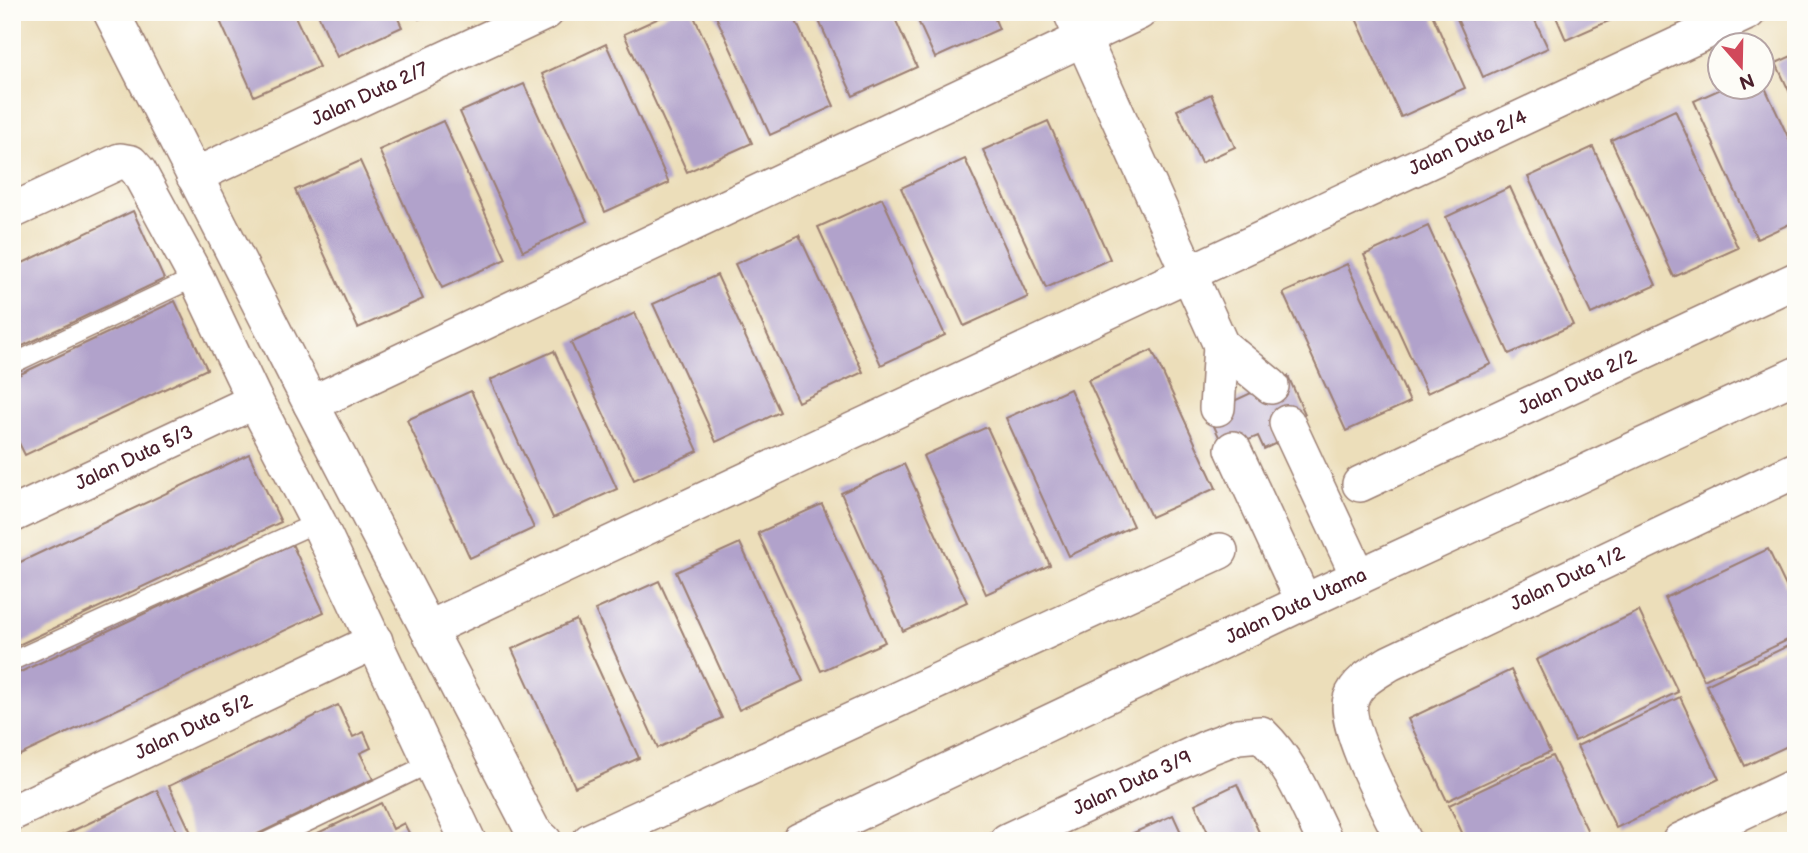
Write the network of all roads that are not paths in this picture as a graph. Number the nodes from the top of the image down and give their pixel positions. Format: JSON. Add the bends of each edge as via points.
{"nodes":[{"id":1,"x":111,"y":12,"type":"edge"},
{"id":2,"x":546,"y":12,"type":"edge"},
{"id":3,"x":1139,"y":12,"type":"edge"},
{"id":4,"x":1748,"y":12,"type":"edge"},
{"id":5,"x":1077,"y":25,"type":"edge"},
{"id":6,"x":194,"y":176,"type":"junction"},
{"id":7,"x":12,"y":212,"type":"edge"},
{"id":8,"x":1189,"y":274,"type":"junction"},
{"id":9,"x":196,"y":277,"type":"junction"},
{"id":10,"x":1796,"y":280,"type":"edge"},
{"id":11,"x":1221,"y":345,"type":"junction"},
{"id":12,"x":12,"y":364,"type":"edge"},
{"id":13,"x":1796,"y":375,"type":"edge"},
{"id":14,"x":1271,"y":386,"type":"dead end"},
{"id":15,"x":255,"y":401,"type":"junction"},
{"id":16,"x":311,"y":404,"type":"junction"},
{"id":17,"x":1217,"y":408,"type":"dead end"},
{"id":18,"x":1287,"y":424,"type":"dead end"},
{"id":19,"x":1233,"y":449,"type":"dead end"},
{"id":20,"x":1796,"y":470,"type":"edge"},
{"id":21,"x":1360,"y":484,"type":"dead end"},
{"id":22,"x":12,"y":515,"type":"edge"},
{"id":23,"x":318,"y":522,"type":"junction"},
{"id":24,"x":1220,"y":551,"type":"dead end"},
{"id":25,"x":1359,"y":577,"type":"junction"},
{"id":26,"x":1304,"y":601,"type":"junction"},
{"id":27,"x":428,"y":629,"type":"junction"},
{"id":28,"x":374,"y":640,"type":"junction"},
{"id":29,"x":12,"y":661,"type":"edge"},
{"id":30,"x":431,"y":764,"type":"junction"},
{"id":31,"x":1796,"y":786,"type":"edge"},
{"id":32,"x":12,"y":813,"type":"edge"},
{"id":33,"x":268,"y":841,"type":"edge"},
{"id":34,"x":468,"y":841,"type":"edge"},
{"id":35,"x":544,"y":841,"type":"edge"},
{"id":36,"x":590,"y":841,"type":"edge"},
{"id":37,"x":799,"y":841,"type":"edge"},
{"id":38,"x":1007,"y":841,"type":"edge"},
{"id":39,"x":1325,"y":841,"type":"edge"},
{"id":40,"x":1404,"y":841,"type":"edge"},
{"id":41,"x":1680,"y":841,"type":"edge"}],
"edges":[{"from":1,"to":6,"type":"street"},
{"from":2,"to":6,"type":"street","name":"Jalan Duta 2/7"},
{"from":3,"to":5,"type":"street"},
{"from":4,"to":8,"type":"street","name":"Jalan Duta 2/4"},
{"from":5,"to":8,"type":"street"},
{"from":5,"to":16,"type":"street"},
{"from":6,"to":16,"type":"street"},
{"from":7,"to":9,"type":"street","via":[[104,167],[120,161],[131,163]]},
{"from":8,"to":11,"type":"street"},
{"from":8,"to":27,"type":"street","name":"Jalan Duta 2/4"},
{"from":9,"to":12,"type":"lane"},
{"from":9,"to":15,"type":"street"},
{"from":10,"to":21,"type":"street","name":"Jalan Duta 2/2"},
{"from":11,"to":14,"type":"street"},
{"from":11,"to":17,"type":"street"},
{"from":13,"to":25,"type":"street","name":"Jalan Duta Utama"},
{"from":15,"to":22,"type":"street","name":"Jalan Duta 5/3"},
{"from":15,"to":23,"type":"street"},
{"from":16,"to":27,"type":"street"},
{"from":18,"to":25,"type":"street"},
{"from":19,"to":26,"type":"street"},
{"from":20,"to":40,"type":"street","name":"Jalan Duta 1/2","via":[[1365,679],[1350,700],[1352,723]]},
{"from":23,"to":28,"type":"street"},
{"from":23,"to":29,"type":"lane"},
{"from":24,"to":36,"type":"street"},
{"from":25,"to":26,"type":"street","name":"Jalan Duta Utama"},
{"from":26,"to":37,"type":"street","name":"Jalan Duta Utama"},
{"from":27,"to":35,"type":"street","via":[[533,831]]},
{"from":28,"to":30,"type":"street"},
{"from":28,"to":32,"type":"street","name":"Jalan Duta 5/2"},
{"from":30,"to":33,"type":"lane"},
{"from":30,"to":34,"type":"street"},
{"from":31,"to":41,"type":"street"},
{"from":38,"to":39,"type":"street","name":"Jalan Duta 3/9","via":[[1209,747],[1238,736],[1261,734],[1292,772]]}]}
